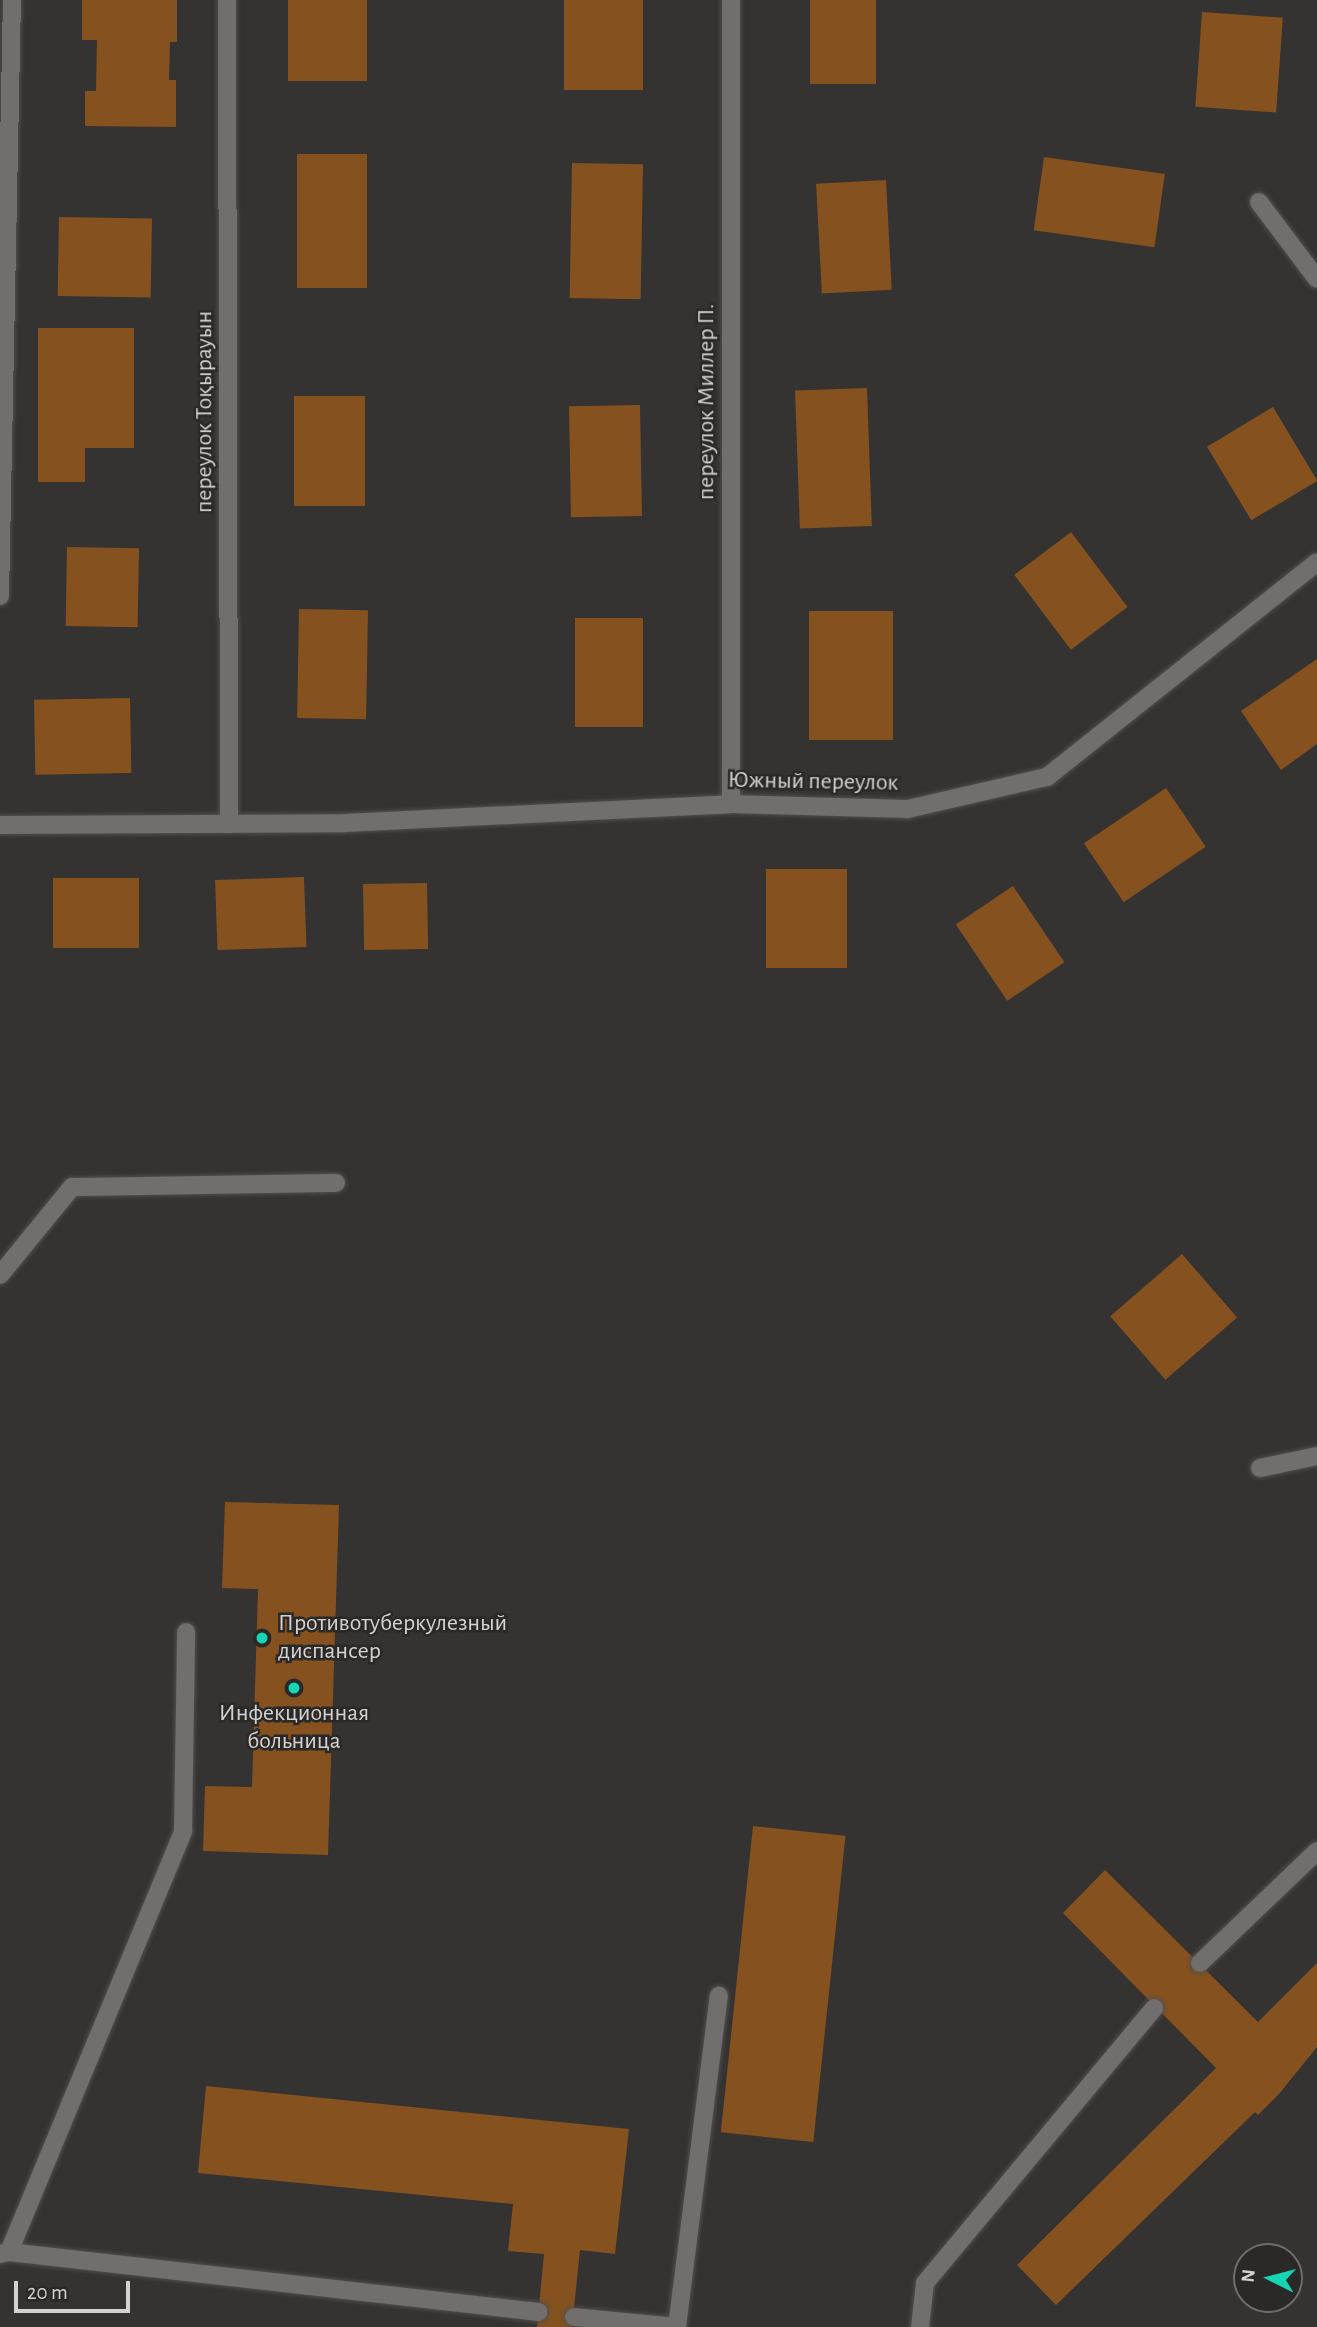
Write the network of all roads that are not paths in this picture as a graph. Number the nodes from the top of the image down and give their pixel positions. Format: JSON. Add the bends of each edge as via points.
{"nodes":[{"id":1,"x":12,"y":0,"type":"edge"},
{"id":2,"x":227,"y":0,"type":"edge"},
{"id":3,"x":731,"y":0,"type":"edge"},
{"id":4,"x":1259,"y":202,"type":"dead end"},
{"id":5,"x":1317,"y":279,"type":"edge"},
{"id":6,"x":1317,"y":562,"type":"edge"},
{"id":7,"x":0,"y":596,"type":"edge"},
{"id":8,"x":731,"y":804,"type":"junction"},
{"id":9,"x":229,"y":824,"type":"junction"},
{"id":10,"x":0,"y":825,"type":"edge"},
{"id":11,"x":337,"y":1183,"type":"dead end"},
{"id":12,"x":0,"y":1275,"type":"edge"},
{"id":13,"x":1317,"y":1456,"type":"edge"},
{"id":14,"x":1260,"y":1468,"type":"dead end"},
{"id":15,"x":186,"y":1632,"type":"dead end"},
{"id":16,"x":1317,"y":1851,"type":"edge"},
{"id":17,"x":1200,"y":1963,"type":"dead end"},
{"id":18,"x":719,"y":1996,"type":"dead end"},
{"id":19,"x":1154,"y":2008,"type":"dead end"},
{"id":20,"x":5,"y":2253,"type":"edge"},
{"id":21,"x":539,"y":2312,"type":"dead end"},
{"id":22,"x":573,"y":2317,"type":"dead end"},
{"id":23,"x":676,"y":2327,"type":"edge"},
{"id":24,"x":920,"y":2327,"type":"edge"}],
"edges":[{"from":1,"to":7,"type":"street"},
{"from":2,"to":9,"type":"street","name":"переулок Тоқырауын"},
{"from":3,"to":8,"type":"street","name":"переулок Миллер П."},
{"from":4,"to":5,"type":"street"},
{"from":6,"to":8,"type":"street","name":"Южный переулок","via":[[1047,777],[908,809]]},
{"from":8,"to":9,"type":"street","name":"Южный переулок","via":[[345,823]]},
{"from":9,"to":10,"type":"street","name":"Южный переулок"},
{"from":11,"to":12,"type":"street","via":[[72,1187]]},
{"from":13,"to":14,"type":"street"},
{"from":15,"to":20,"type":"street","via":[[183,1831]]},
{"from":16,"to":17,"type":"street"},
{"from":18,"to":23,"type":"street"},
{"from":19,"to":24,"type":"street","via":[[925,2283]]},
{"from":20,"to":21,"type":"street"},
{"from":22,"to":23,"type":"street"}]}
